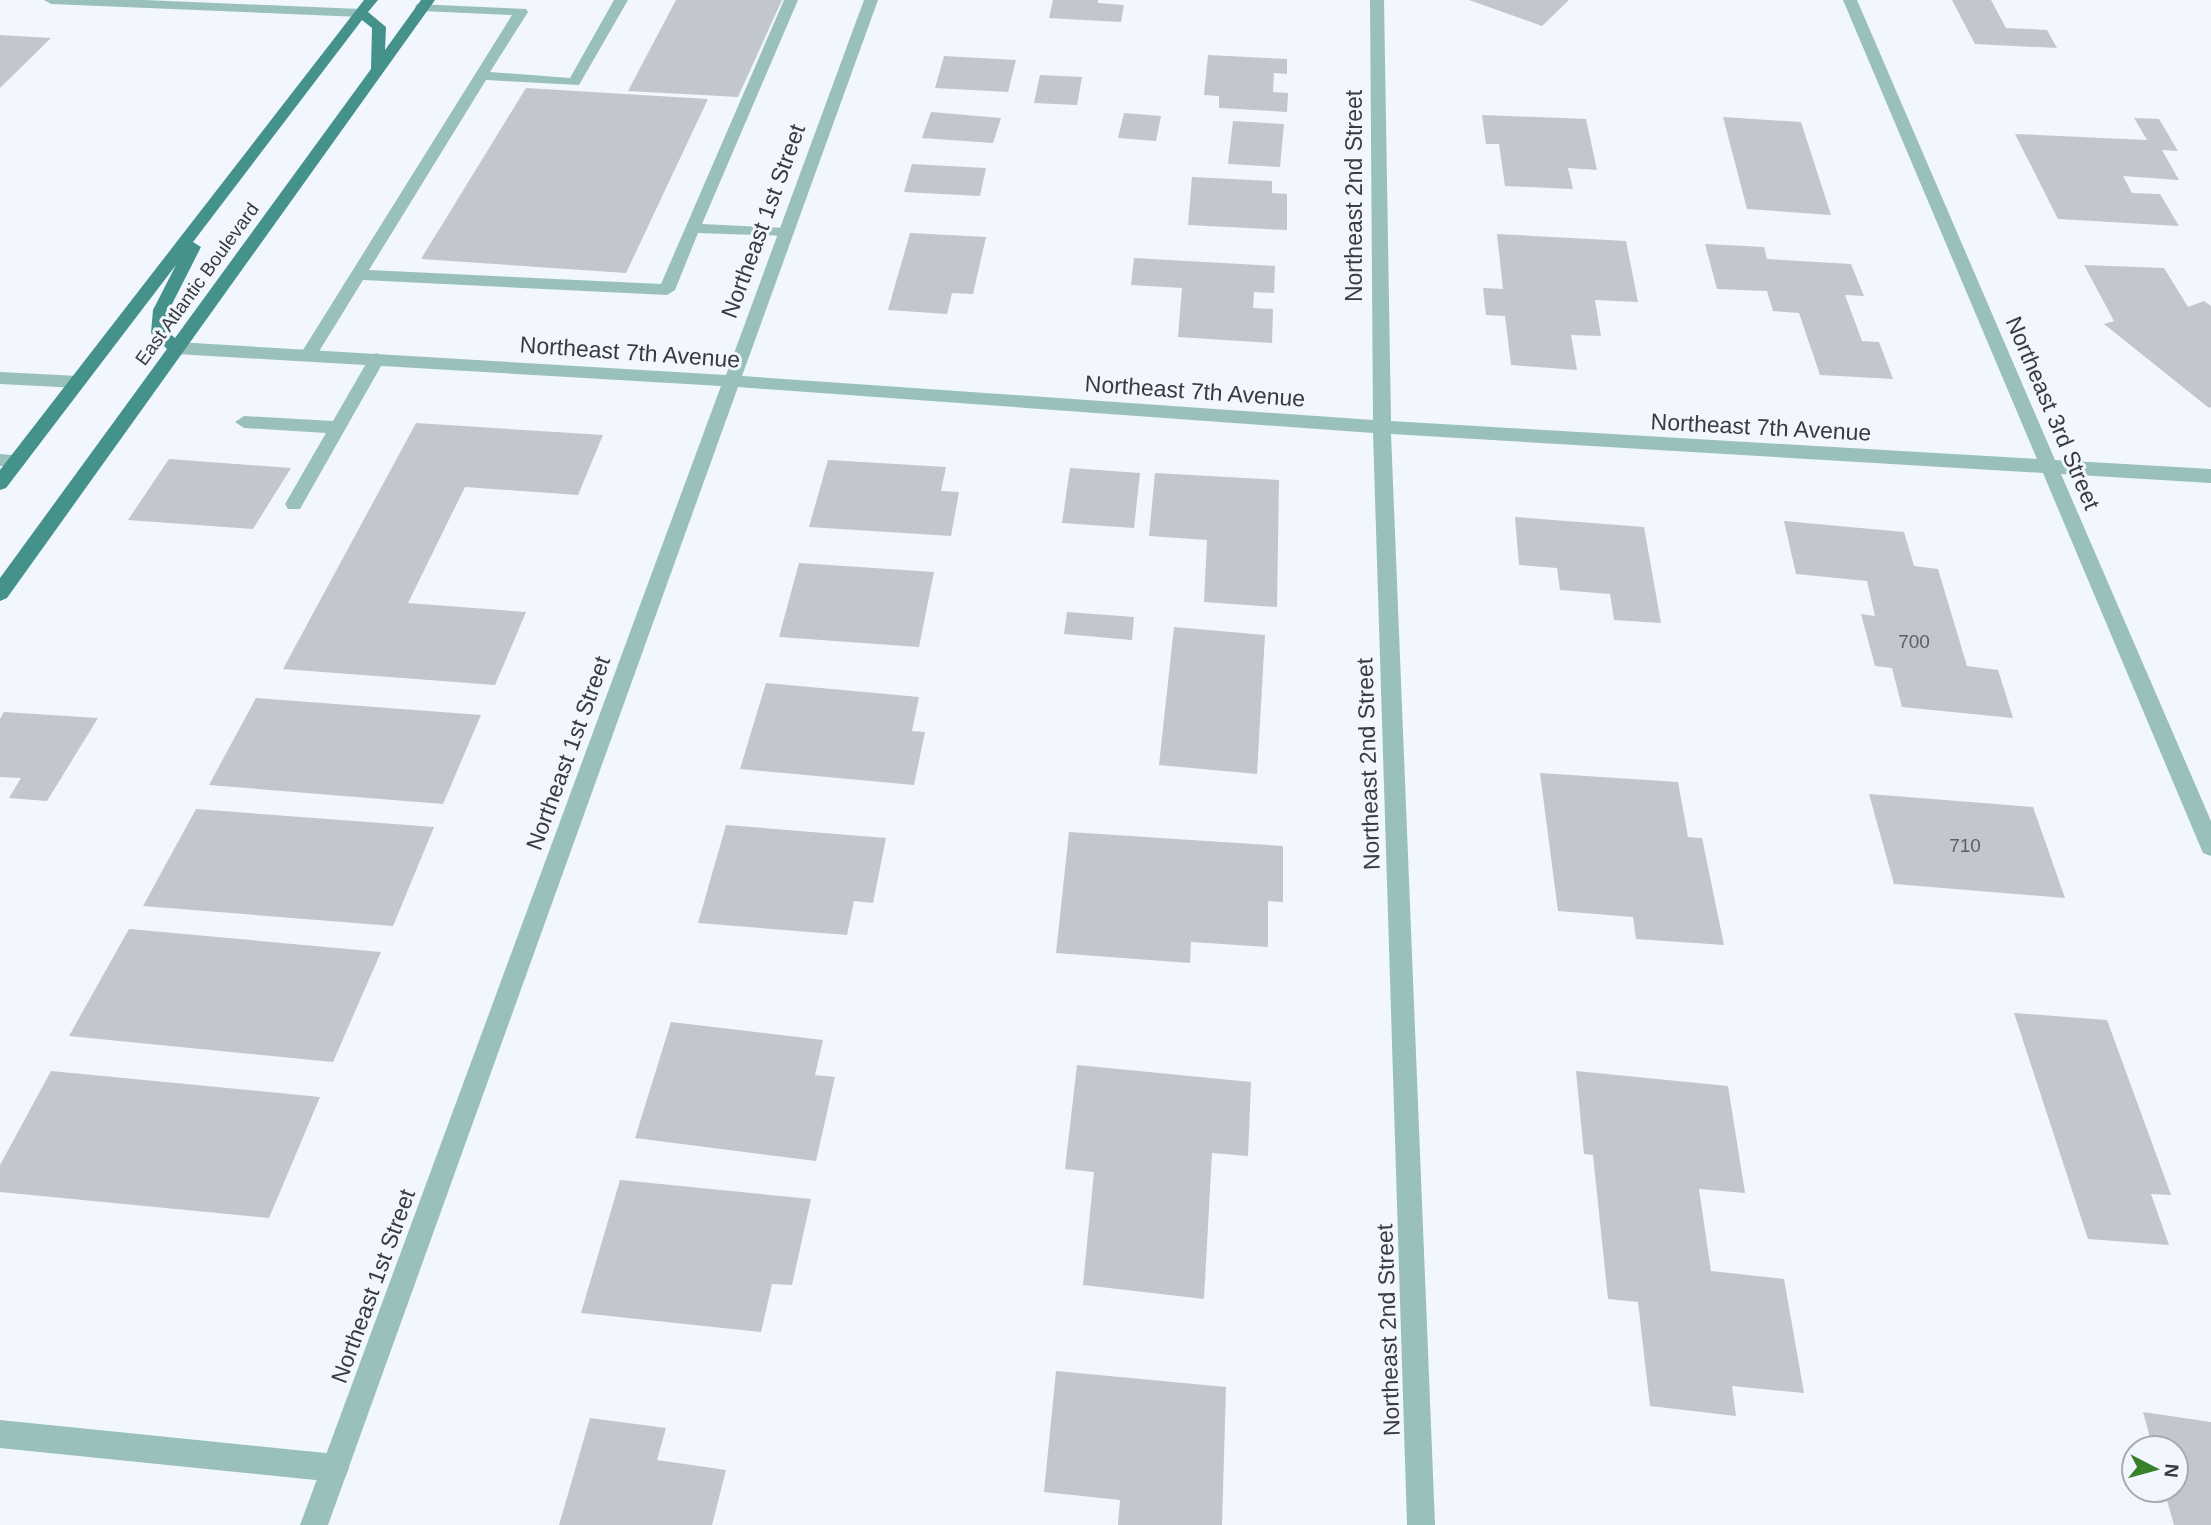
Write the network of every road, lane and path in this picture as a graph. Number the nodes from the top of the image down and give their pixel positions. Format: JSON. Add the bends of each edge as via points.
{"nodes":[{"id":1,"x":51,"y":0,"type":"edge"},
{"id":2,"x":621,"y":0,"type":"edge"},
{"id":3,"x":791,"y":0,"type":"edge"},
{"id":4,"x":871,"y":0,"type":"edge"},
{"id":5,"x":1377,"y":0,"type":"edge"},
{"id":6,"x":1850,"y":0,"type":"edge"},
{"id":7,"x":143,"y":2,"type":"edge"},
{"id":8,"x":425,"y":4,"type":"edge"},
{"id":9,"x":366,"y":6,"type":"edge"},
{"id":10,"x":525,"y":6,"type":"edge"},
{"id":11,"x":378,"y":69,"type":"junction"},
{"id":12,"x":481,"y":76,"type":"junction"},
{"id":13,"x":214,"y":205,"type":"junction"},
{"id":14,"x":692,"y":228,"type":"junction"},
{"id":15,"x":786,"y":233,"type":"junction"},
{"id":16,"x":358,"y":275,"type":"junction"},
{"id":17,"x":177,"y":348,"type":"junction"},
{"id":18,"x":309,"y":354,"type":"junction"},
{"id":19,"x":377,"y":359,"type":"junction"},
{"id":20,"x":0,"y":378,"type":"edge"},
{"id":21,"x":732,"y":381,"type":"junction"},
{"id":22,"x":78,"y":382,"type":"junction"},
{"id":23,"x":244,"y":422,"type":"dead end"},
{"id":24,"x":337,"y":426,"type":"junction"},
{"id":25,"x":1382,"y":427,"type":"junction"},
{"id":26,"x":8,"y":461,"type":"edge"},
{"id":27,"x":2050,"y":466,"type":"junction"},
{"id":28,"x":2211,"y":476,"type":"edge"},
{"id":29,"x":0,"y":483,"type":"edge"},
{"id":30,"x":294,"y":504,"type":"dead end"},
{"id":31,"x":0,"y":593,"type":"edge"},
{"id":32,"x":2211,"y":846,"type":"edge"},
{"id":33,"x":0,"y":1434,"type":"edge"},
{"id":34,"x":335,"y":1468,"type":"junction"},
{"id":35,"x":314,"y":1525,"type":"edge"},
{"id":36,"x":1421,"y":1525,"type":"edge"}],
"edges":[{"from":1,"to":7,"type":"street"},
{"from":2,"to":12,"type":"street","via":[[574,82]]},
{"from":3,"to":14,"type":"street"},
{"from":4,"to":15,"type":"street","name":"Northeast 1st Street"},
{"from":5,"to":25,"type":"street","name":"Northeast 2nd Street"},
{"from":6,"to":27,"type":"street","name":"Northeast 3rd Street"},
{"from":7,"to":9,"type":"street"},
{"from":8,"to":10,"type":"street"},
{"from":8,"to":11,"type":"main road","name":"East Atlantic Boulevard"},
{"from":9,"to":11,"type":"main road","via":[[379,27]]},
{"from":9,"to":13,"type":"main road","name":"East Atlantic Boulevard"},
{"from":10,"to":12,"type":"street"},
{"from":11,"to":17,"type":"main road","name":"East Atlantic Boulevard"},
{"from":12,"to":16,"type":"street"},
{"from":13,"to":17,"type":"main road","via":[[161,310],[159,333]]},
{"from":13,"to":22,"type":"main road","name":"East Atlantic Boulevard"},
{"from":14,"to":15,"type":"street"},
{"from":14,"to":16,"type":"street","via":[[667,290]]},
{"from":15,"to":21,"type":"street","name":"Northeast 1st Street"},
{"from":16,"to":18,"type":"street"},
{"from":17,"to":18,"type":"street","name":"Northeast 7th Avenue"},
{"from":17,"to":31,"type":"main road","name":"East Atlantic Boulevard"},
{"from":18,"to":19,"type":"street","name":"Northeast 7th Avenue"},
{"from":19,"to":21,"type":"street","name":"Northeast 7th Avenue"},
{"from":19,"to":24,"type":"street"},
{"from":20,"to":22,"type":"street"},
{"from":21,"to":25,"type":"street","name":"Northeast 7th Avenue"},
{"from":21,"to":34,"type":"street","name":"Northeast 1st Street"},
{"from":22,"to":26,"type":"main road","name":"East Atlantic Boulevard"},
{"from":23,"to":24,"type":"street"},
{"from":24,"to":30,"type":"street"},
{"from":25,"to":27,"type":"street","name":"Northeast 7th Avenue"},
{"from":25,"to":36,"type":"street","name":"Northeast 2nd Street"},
{"from":26,"to":29,"type":"main road","name":"East Atlantic Boulevard"},
{"from":27,"to":28,"type":"street","name":"Northeast 7th Avenue"},
{"from":27,"to":32,"type":"street","name":"Northeast 3rd Street"},
{"from":33,"to":34,"type":"street"},
{"from":34,"to":35,"type":"street","name":"Northeast 1st Street"}]}
